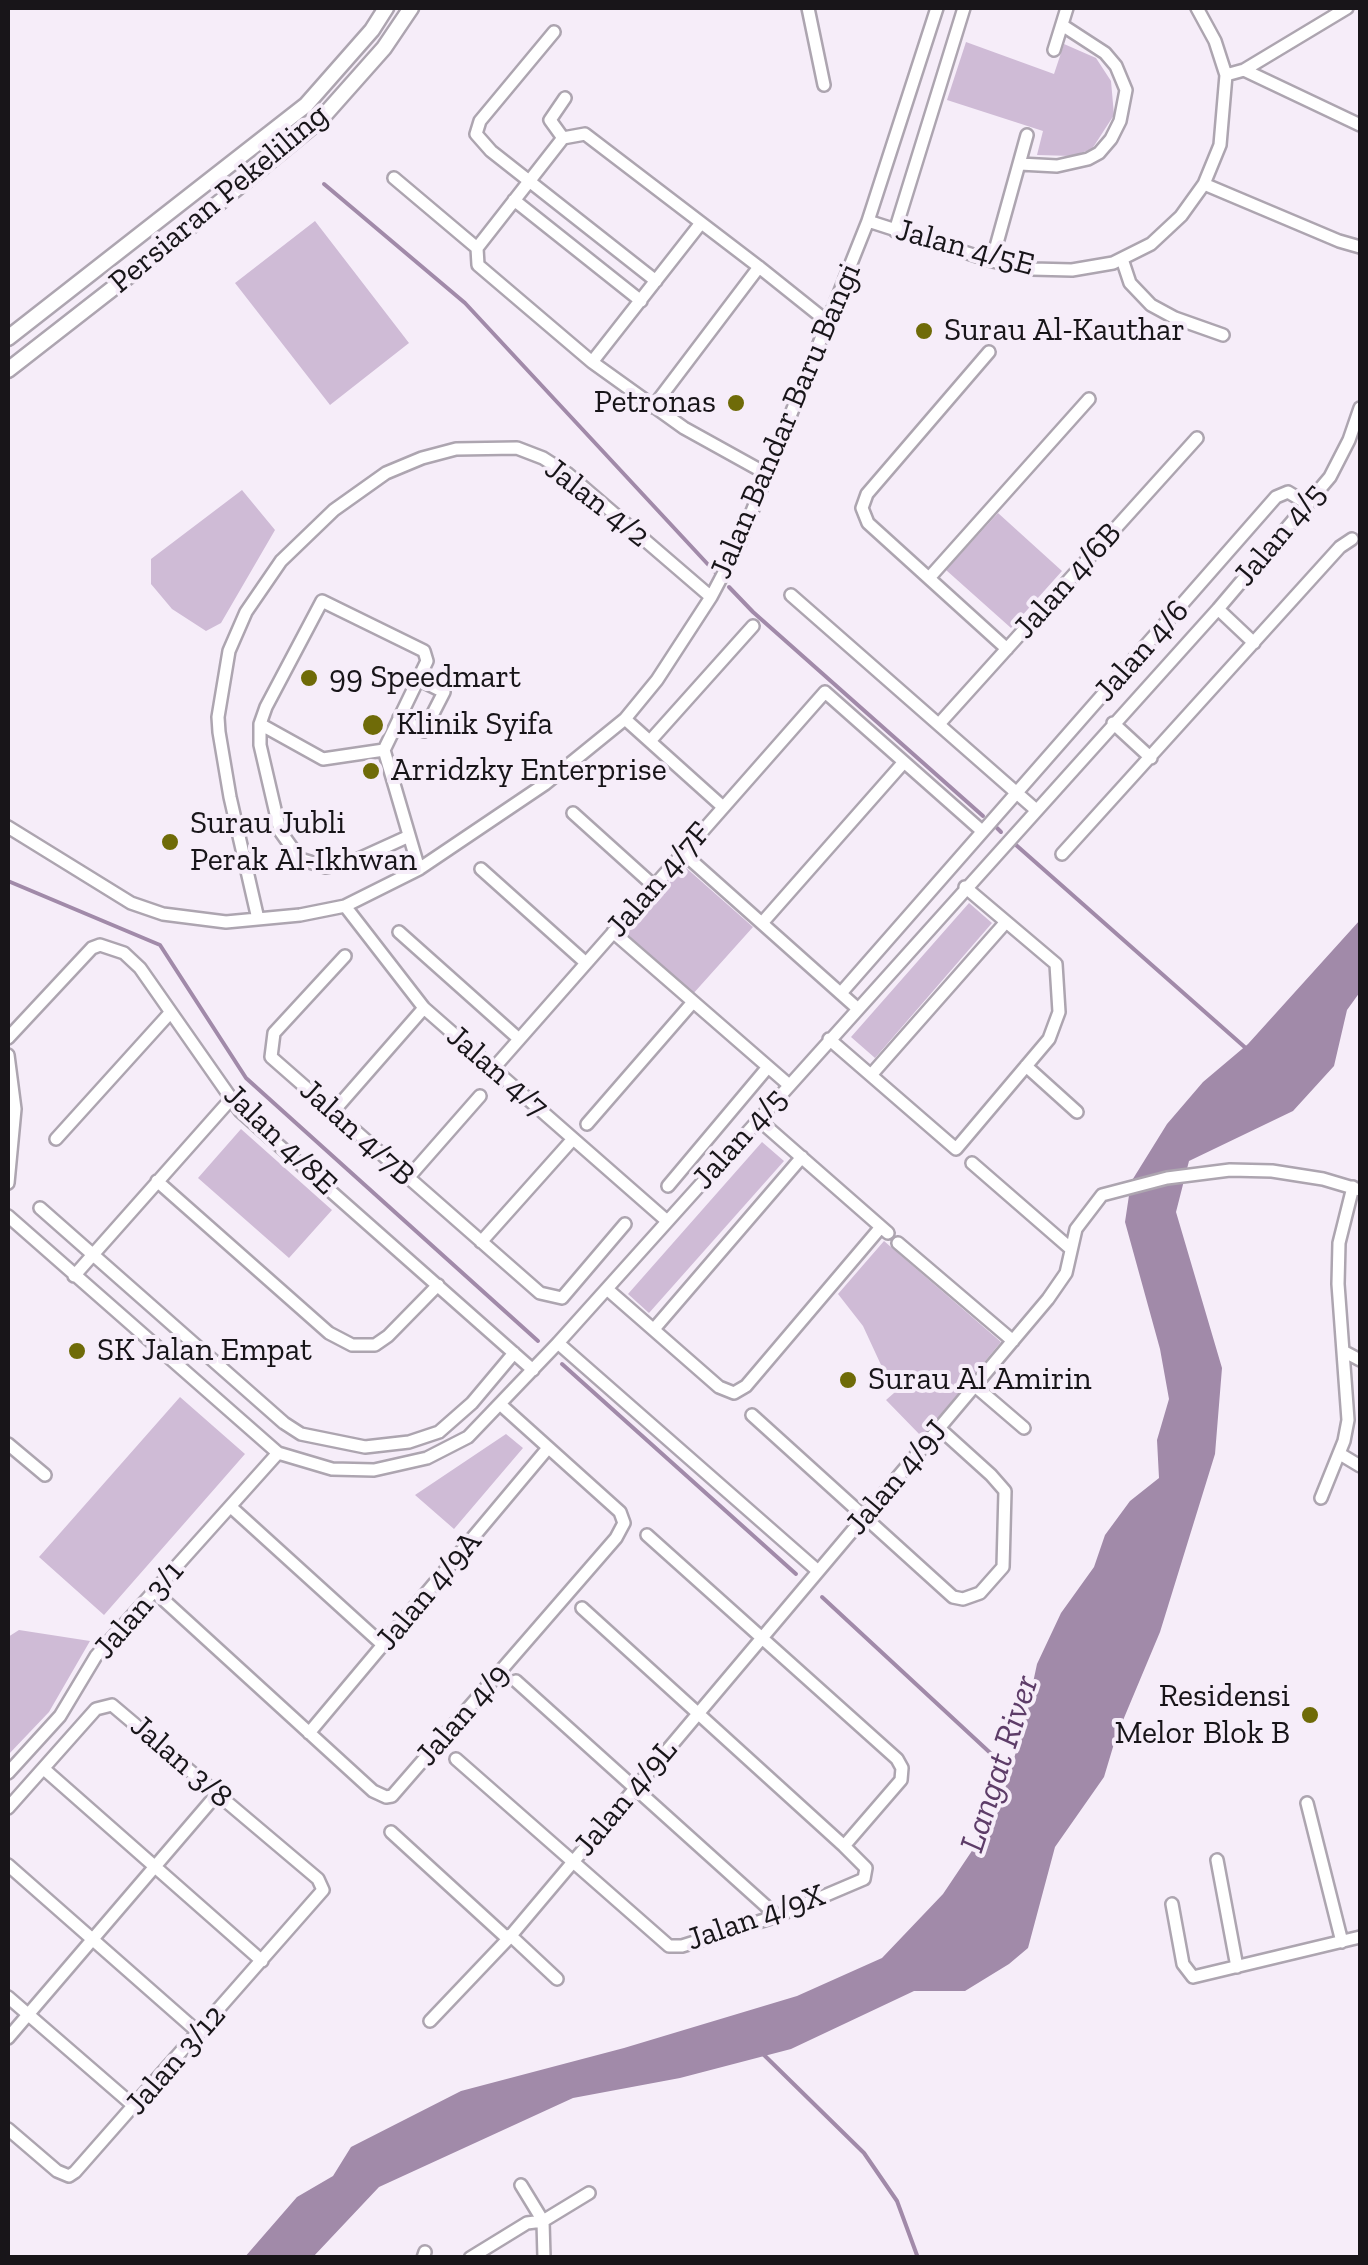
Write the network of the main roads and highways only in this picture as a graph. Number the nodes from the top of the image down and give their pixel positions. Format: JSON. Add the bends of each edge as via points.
{"nodes":[{"id":1,"x":386,"y":8,"type":"edge"},
{"id":2,"x":411,"y":8,"type":"edge"},
{"id":3,"x":151,"y":227,"type":"junction"},
{"id":4,"x":166,"y":246,"type":"junction"},
{"id":5,"x":8,"y":338,"type":"edge"},
{"id":6,"x":8,"y":370,"type":"edge"}],
"edges":[{"from":1,"to":3,"type":"main road","name":"Persiaran Pekeliling","via":[[306,105]]},
{"from":2,"to":4,"type":"main road","name":"Persiaran Pekeliling","via":[[321,118]]},
{"from":3,"to":4,"type":"main road"},
{"from":3,"to":5,"type":"main road","name":"Persiaran Pekeliling"},
{"from":4,"to":6,"type":"main road","name":"Persiaran Pekeliling"}]}
